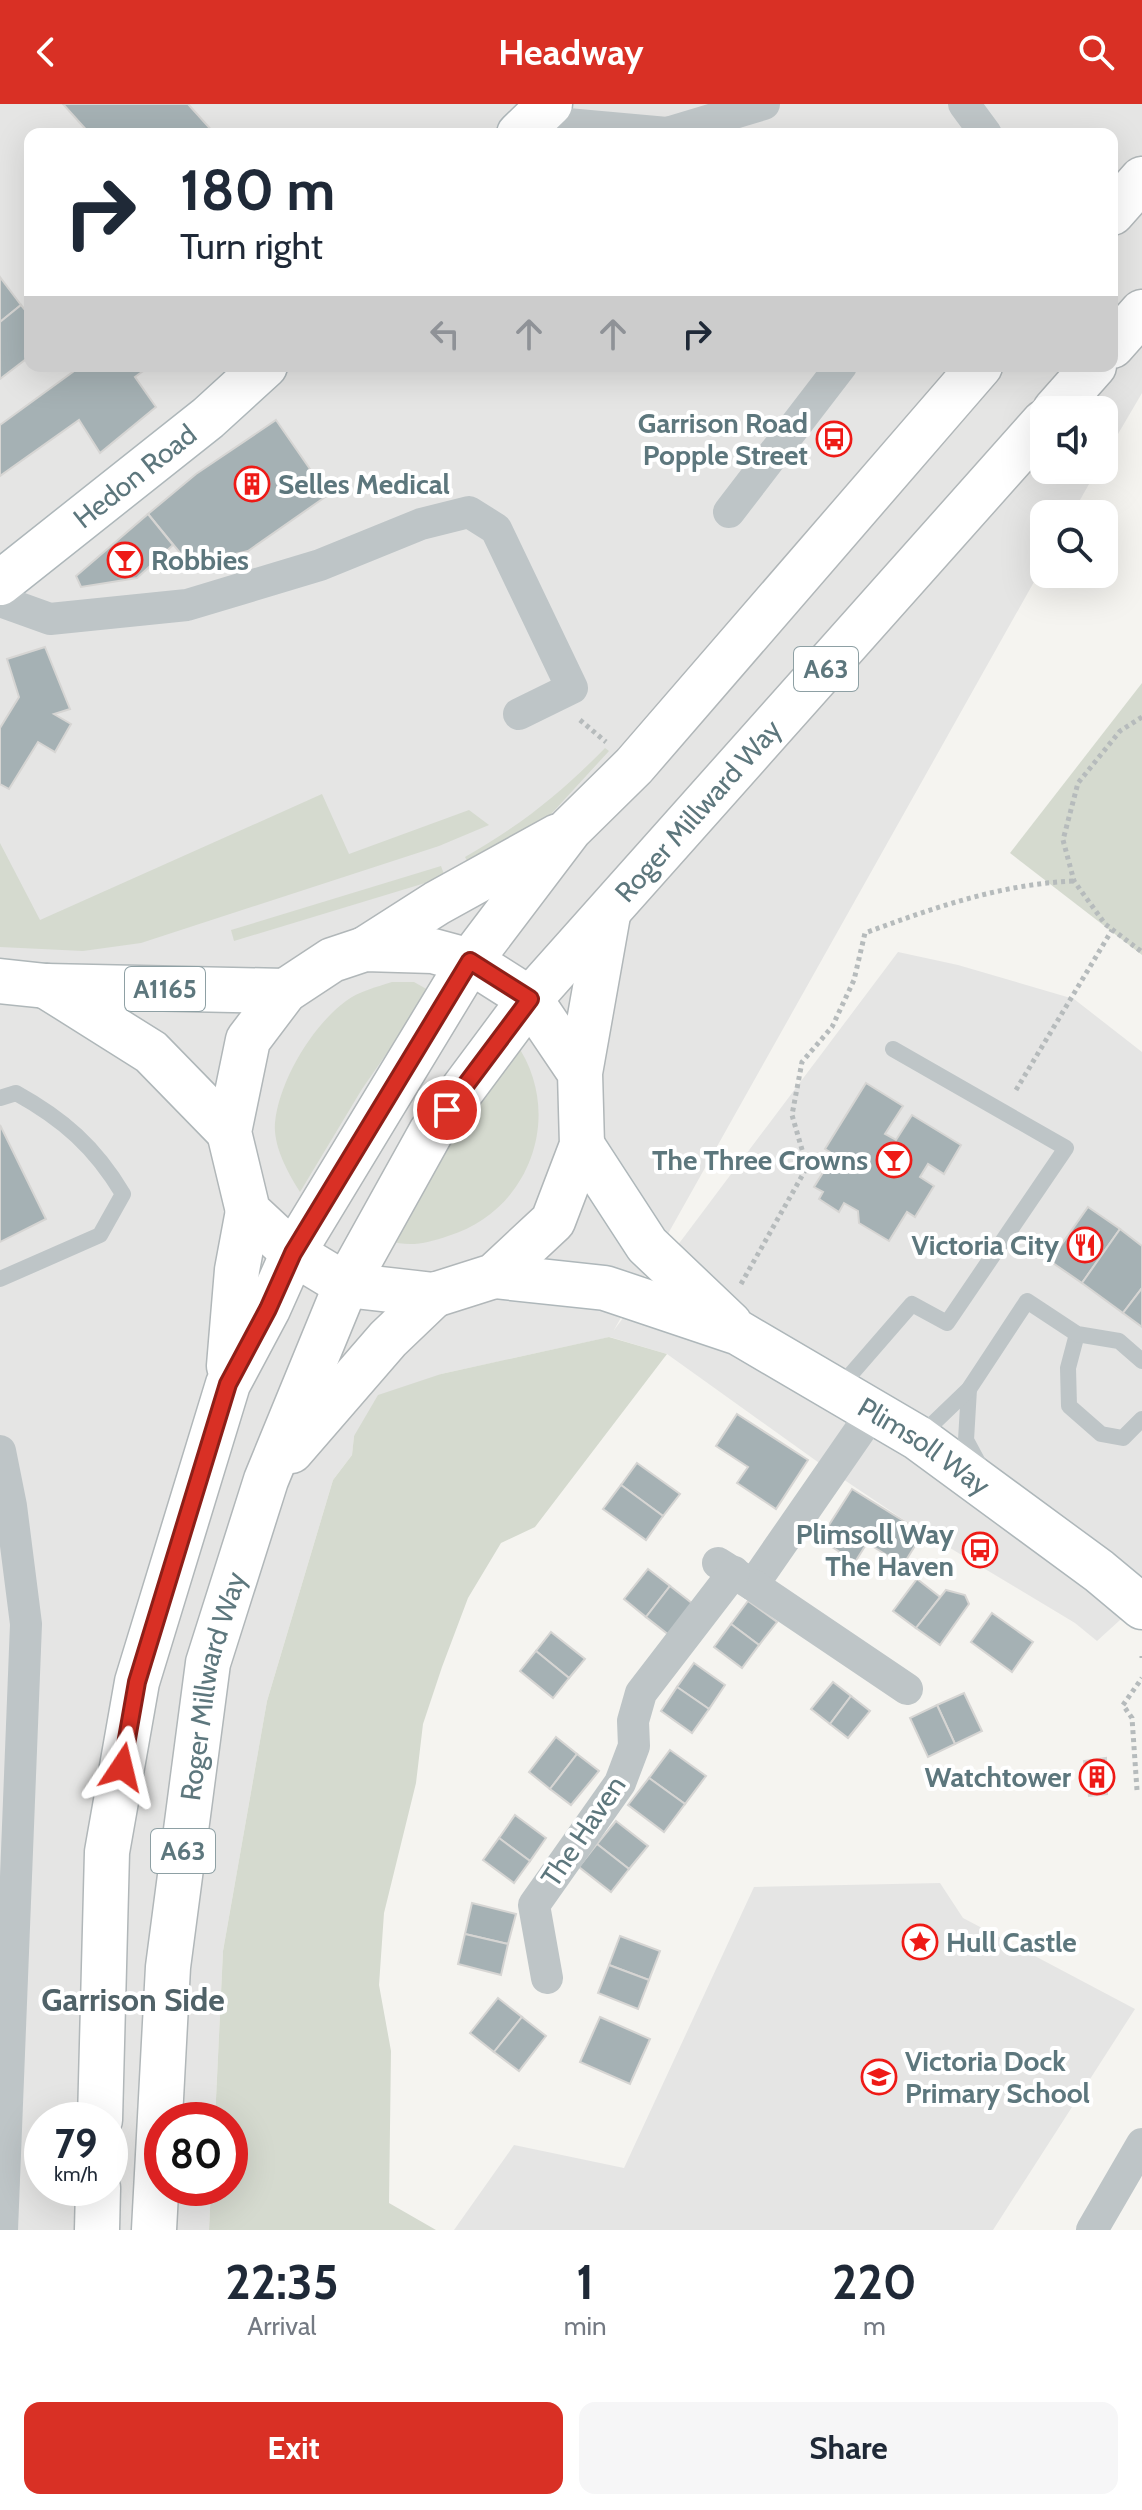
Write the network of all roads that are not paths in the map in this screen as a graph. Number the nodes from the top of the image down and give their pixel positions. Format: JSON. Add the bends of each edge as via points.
{"nodes":[{"id":1,"x":764,"y":104,"type":"edge"},
{"id":2,"x":964,"y":104,"type":"edge"},
{"id":3,"x":534,"y":120,"type":"edge"},
{"id":4,"x":616,"y":128,"type":"edge"},
{"id":5,"x":684,"y":128,"type":"edge"},
{"id":6,"x":982,"y":128,"type":"edge"},
{"id":7,"x":1142,"y":179,"type":"edge"},
{"id":8,"x":1118,"y":206,"type":"edge"},
{"id":9,"x":1142,"y":312,"type":"edge"},
{"id":10,"x":1118,"y":339,"type":"edge"},
{"id":11,"x":258,"y":372,"type":"edge"},
{"id":12,"x":836,"y":372,"type":"edge"},
{"id":13,"x":975,"y":372,"type":"edge"},
{"id":14,"x":1089,"y":372,"type":"edge"},
{"id":15,"x":1067,"y":396,"type":"edge"},
{"id":16,"x":1030,"y":438,"type":"edge"},
{"id":17,"x":729,"y":512,"type":"dead end"},
{"id":18,"x":0,"y":583,"type":"edge"},
{"id":19,"x":0,"y":601,"type":"edge"},
{"id":20,"x":519,"y":714,"type":"dead end"},
{"id":21,"x":570,"y":829,"type":"junction"},
{"id":22,"x":608,"y":915,"type":"junction"},
{"id":23,"x":365,"y":949,"type":"junction"},
{"id":24,"x":470,"y":961,"type":"junction"},
{"id":25,"x":0,"y":981,"type":"edge"},
{"id":26,"x":46,"y":986,"type":"junction"},
{"id":27,"x":285,"y":991,"type":"junction"},
{"id":28,"x":530,"y":999,"type":"junction"},
{"id":29,"x":893,"y":1049,"type":"dead end"},
{"id":30,"x":580,"y":1073,"type":"junction"},
{"id":31,"x":0,"y":1098,"type":"edge"},
{"id":32,"x":229,"y":1132,"type":"junction"},
{"id":33,"x":582,"y":1145,"type":"junction"},
{"id":34,"x":248,"y":1211,"type":"junction"},
{"id":35,"x":293,"y":1253,"type":"junction"},
{"id":36,"x":494,"y":1276,"type":"junction"},
{"id":37,"x":0,"y":1279,"type":"edge"},
{"id":38,"x":346,"y":1285,"type":"junction"},
{"id":39,"x":434,"y":1295,"type":"junction"},
{"id":40,"x":730,"y":1324,"type":"junction"},
{"id":41,"x":1077,"y":1334,"type":"junction"},
{"id":42,"x":1142,"y":1361,"type":"edge"},
{"id":43,"x":228,"y":1384,"type":"junction"},
{"id":44,"x":969,"y":1389,"type":"junction"},
{"id":45,"x":856,"y":1400,"type":"junction"},
{"id":46,"x":1142,"y":1419,"type":"edge"},
{"id":47,"x":918,"y":1438,"type":"junction"},
{"id":48,"x":0,"y":1451,"type":"edge"},
{"id":49,"x":266,"y":1480,"type":"junction"},
{"id":50,"x":1004,"y":1501,"type":"junction"},
{"id":51,"x":1099,"y":1571,"type":"junction"},
{"id":52,"x":735,"y":1573,"type":"junction"},
{"id":53,"x":1142,"y":1577,"type":"edge"},
{"id":54,"x":1142,"y":1607,"type":"edge"},
{"id":55,"x":907,"y":1689,"type":"dead end"},
{"id":56,"x":547,"y":1978,"type":"dead end"},
{"id":57,"x":6,"y":2011,"type":"edge"},
{"id":58,"x":100,"y":2102,"type":"edge"},
{"id":59,"x":1142,"y":2144,"type":"edge"},
{"id":60,"x":98,"y":2206,"type":"edge"},
{"id":61,"x":2,"y":2230,"type":"edge"},
{"id":62,"x":97,"y":2230,"type":"edge"},
{"id":63,"x":154,"y":2230,"type":"edge"},
{"id":64,"x":1092,"y":2230,"type":"edge"}],
"edges":[{"from":1,"to":5,"type":"street"},
{"from":2,"to":6,"type":"street"},
{"from":3,"to":4,"type":"street"},
{"from":7,"to":8,"type":"main road"},
{"from":9,"to":10,"type":"main road"},
{"from":11,"to":18,"type":"main road","name":"Hedon Road"},
{"from":12,"to":17,"type":"street"},
{"from":13,"to":21,"type":"main road","number":"A63","via":[[634,766]]},
{"from":14,"to":15,"type":"main road"},
{"from":16,"to":22,"type":"main road","name":"Roger Millward Way","number":"A63"},
{"from":19,"to":20,"type":"street","via":[[50,619],[187,605],[469,512],[496,529],[572,688]]},
{"from":21,"to":23,"type":"main road","number":"A63"},
{"from":21,"to":24,"type":"main road","number":"A63"},
{"from":22,"to":28,"type":"main road","name":"Roger Millward Way","number":"A63"},
{"from":22,"to":30,"type":"main road","name":"Roger Millward Way"},
{"from":23,"to":24,"type":"main road","via":[[433,951]]},
{"from":23,"to":27,"type":"main road","via":[[332,960]]},
{"from":24,"to":28,"type":"main road"},
{"from":24,"to":35,"type":"main road","number":"A63"},
{"from":25,"to":26,"type":"main road","number":"A1165"},
{"from":26,"to":27,"type":"main road","number":"A1165"},
{"from":26,"to":32,"type":"main road","number":"A1165","via":[[151,1052]]},
{"from":27,"to":32,"type":"main road","via":[[248,1040]]},
{"from":28,"to":30,"type":"main road"},
{"from":28,"to":38,"type":"main road","name":"Roger Millward Way","number":"A63","via":[[431,1132]]},
{"from":29,"to":45,"type":"lane","via":[[1066,1148],[947,1323],[912,1304]]},
{"from":30,"to":33,"type":"main road","name":"Roger Millward Way"},
{"from":31,"to":37,"type":"lane","via":[[16,1093],[58,1116],[106,1165],[123,1194],[100,1235]]},
{"from":32,"to":34,"type":"main road"},
{"from":33,"to":36,"type":"main road","via":[[553,1221]]},
{"from":33,"to":40,"type":"main road","name":"Plimsoll Way","via":[[647,1245]]},
{"from":34,"to":35,"type":"main road"},
{"from":34,"to":43,"type":"main road","number":"A63","via":[[237,1270]]},
{"from":35,"to":38,"type":"main road"},
{"from":35,"to":43,"type":"main road","number":"A63"},
{"from":36,"to":39,"type":"main road"},
{"from":36,"to":40,"type":"main road","name":"Plimsoll Way","via":[[605,1288]]},
{"from":38,"to":39,"type":"main road"},
{"from":38,"to":49,"type":"main road","name":"Roger Millward Way","number":"A63"},
{"from":39,"to":49,"type":"main road","name":"Roger Millward Way","number":"A63","via":[[388,1339]]},
{"from":40,"to":45,"type":"main road","name":"Plimsoll Way"},
{"from":41,"to":42,"type":"lane","via":[[1119,1341]]},
{"from":41,"to":44,"type":"lane","via":[[1027,1301]]},
{"from":41,"to":46,"type":"lane","via":[[1068,1368],[1069,1406],[1101,1434],[1123,1438]]},
{"from":43,"to":58,"type":"main road","number":"A63","via":[[137,1682],[107,1852]]},
{"from":44,"to":47,"type":"lane"},
{"from":44,"to":50,"type":"lane","via":[[966,1440]]},
{"from":45,"to":47,"type":"main road","name":"Plimsoll Way"},
{"from":45,"to":52,"type":"street","name":"The Haven"},
{"from":47,"to":50,"type":"main road","name":"Plimsoll Way"},
{"from":48,"to":57,"type":"street","via":[[26,1624]]},
{"from":49,"to":63,"type":"main road","name":"Roger Millward Way","number":"A63","via":[[208,1663],[168,1967]]},
{"from":50,"to":51,"type":"main road","name":"Plimsoll Way"},
{"from":51,"to":53,"type":"main road","name":"Plimsoll Way"},
{"from":51,"to":54,"type":"main road","name":"Plimsoll Way"},
{"from":52,"to":55,"type":"street"},
{"from":52,"to":56,"type":"street","name":"The Haven","via":[[641,1693],[633,1721],[634,1746],[620,1783],[534,1905]]},
{"from":57,"to":61,"type":"street"},
{"from":59,"to":64,"type":"street"},
{"from":60,"to":62,"type":"main road"}]}
